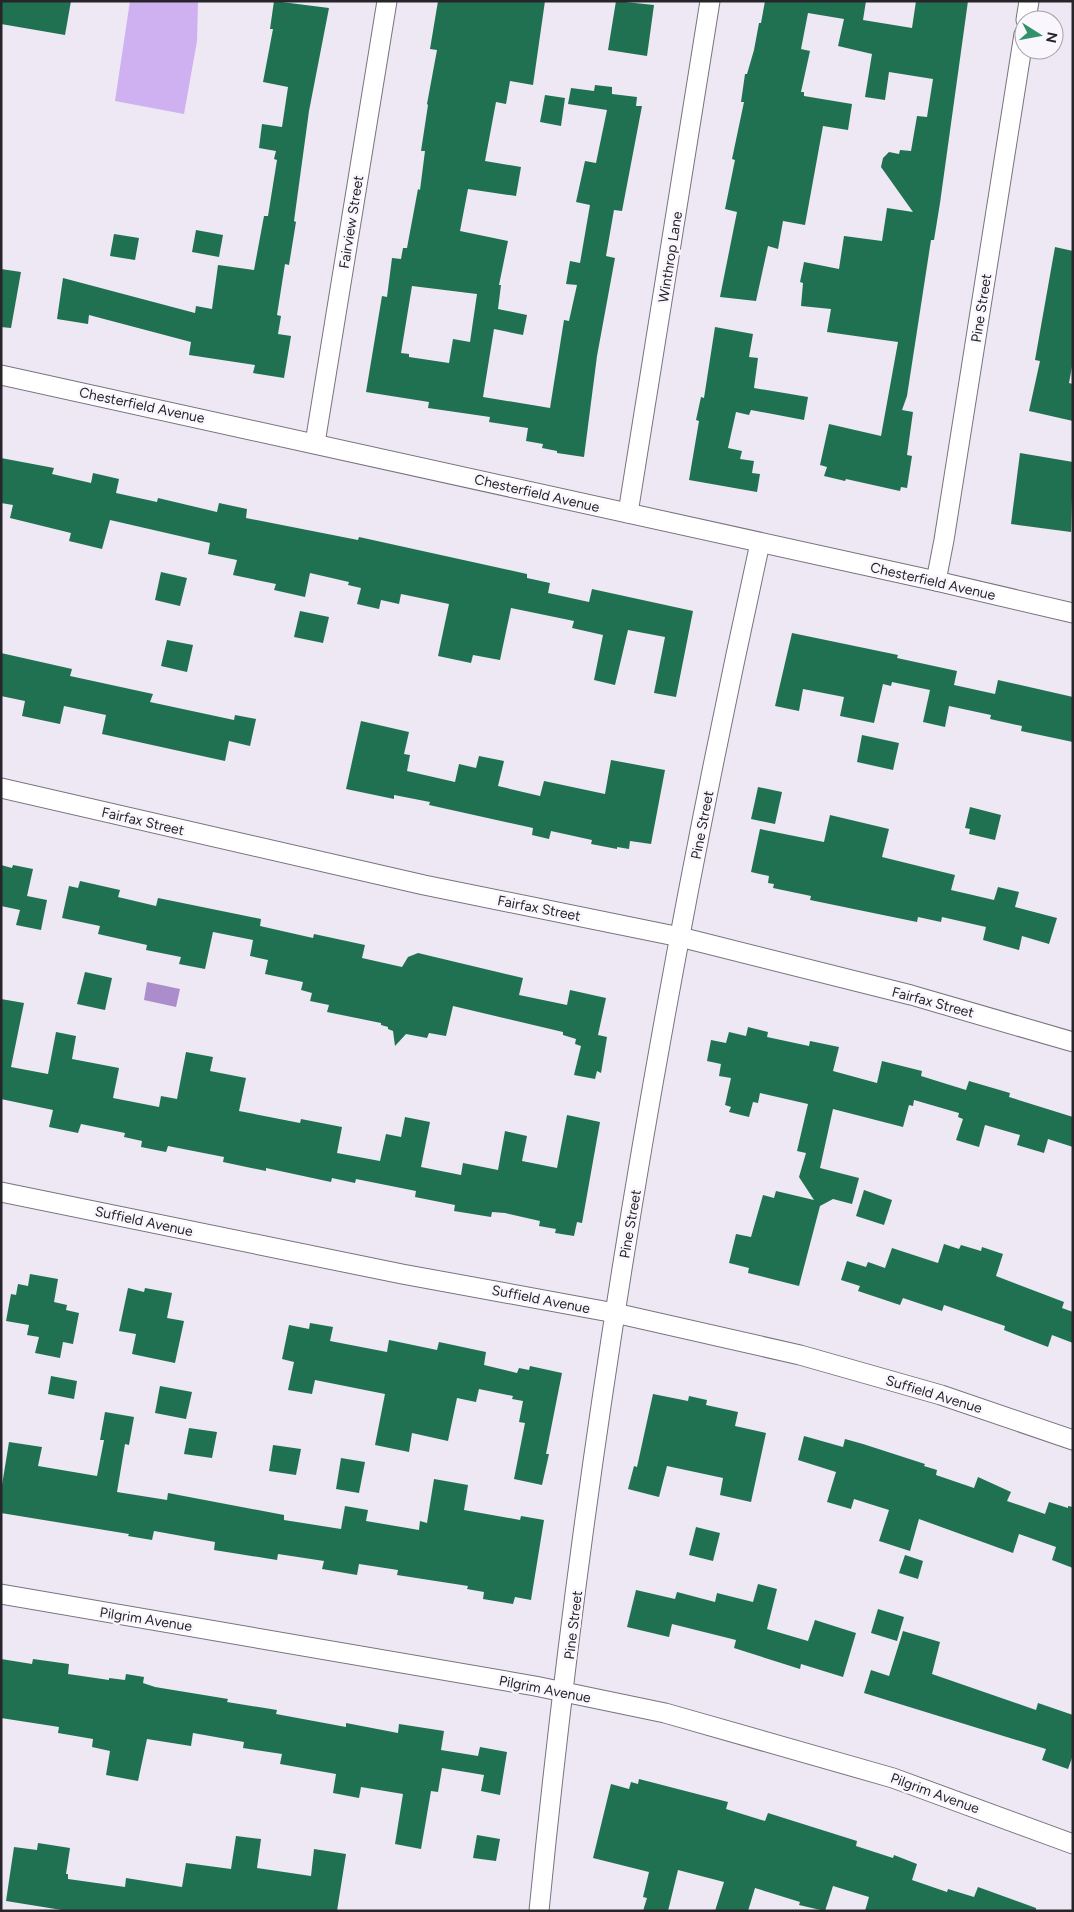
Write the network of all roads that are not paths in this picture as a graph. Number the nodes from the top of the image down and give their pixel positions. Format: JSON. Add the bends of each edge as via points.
{"nodes":[{"id":1,"x":388,"y":1,"type":"edge"},
{"id":2,"x":710,"y":1,"type":"edge"},
{"id":3,"x":1020,"y":60,"type":"edge"},
{"id":4,"x":1,"y":375,"type":"edge"},
{"id":5,"x":315,"y":443,"type":"junction"},
{"id":6,"x":628,"y":513,"type":"junction"},
{"id":7,"x":760,"y":543,"type":"junction"},
{"id":8,"x":936,"y":581,"type":"junction"},
{"id":9,"x":1073,"y":613,"type":"edge"},
{"id":10,"x":1,"y":788,"type":"edge"},
{"id":11,"x":680,"y":937,"type":"junction"},
{"id":12,"x":1073,"y":1042,"type":"edge"},
{"id":13,"x":1,"y":1192,"type":"edge"},
{"id":14,"x":615,"y":1312,"type":"junction"},
{"id":15,"x":1073,"y":1440,"type":"edge"},
{"id":16,"x":1,"y":1594,"type":"edge"},
{"id":17,"x":564,"y":1692,"type":"junction"},
{"id":18,"x":1073,"y":1844,"type":"edge"},
{"id":19,"x":539,"y":1911,"type":"edge"}],
"edges":[{"from":1,"to":5,"type":"street","name":"Fairview Street"},
{"from":2,"to":6,"type":"street","name":"Winthrop Lane"},
{"from":3,"to":8,"type":"street","name":"Pine Street"},
{"from":4,"to":5,"type":"street","name":"Chesterfield Avenue"},
{"from":5,"to":6,"type":"street","name":"Chesterfield Avenue"},
{"from":6,"to":7,"type":"street","name":"Chesterfield Avenue"},
{"from":7,"to":8,"type":"street","name":"Chesterfield Avenue"},
{"from":7,"to":11,"type":"street","name":"Pine Street"},
{"from":8,"to":9,"type":"street","name":"Chesterfield Avenue"},
{"from":10,"to":11,"type":"street","name":"Fairfax Street","via":[[424,885]]},
{"from":11,"to":12,"type":"street","name":"Fairfax Street","via":[[911,995]]},
{"from":11,"to":14,"type":"street","name":"Pine Street"},
{"from":13,"to":14,"type":"street","name":"Suffield Avenue","via":[[402,1274]]},
{"from":14,"to":15,"type":"street","name":"Suffield Avenue","via":[[800,1355],[941,1395]]},
{"from":14,"to":17,"type":"street","name":"Pine Street"},
{"from":16,"to":17,"type":"street","name":"Pilgrim Avenue"},
{"from":17,"to":18,"type":"street","name":"Pilgrim Avenue","via":[[665,1713],[894,1778]]},
{"from":17,"to":19,"type":"street","name":"Pine Street"}]}
